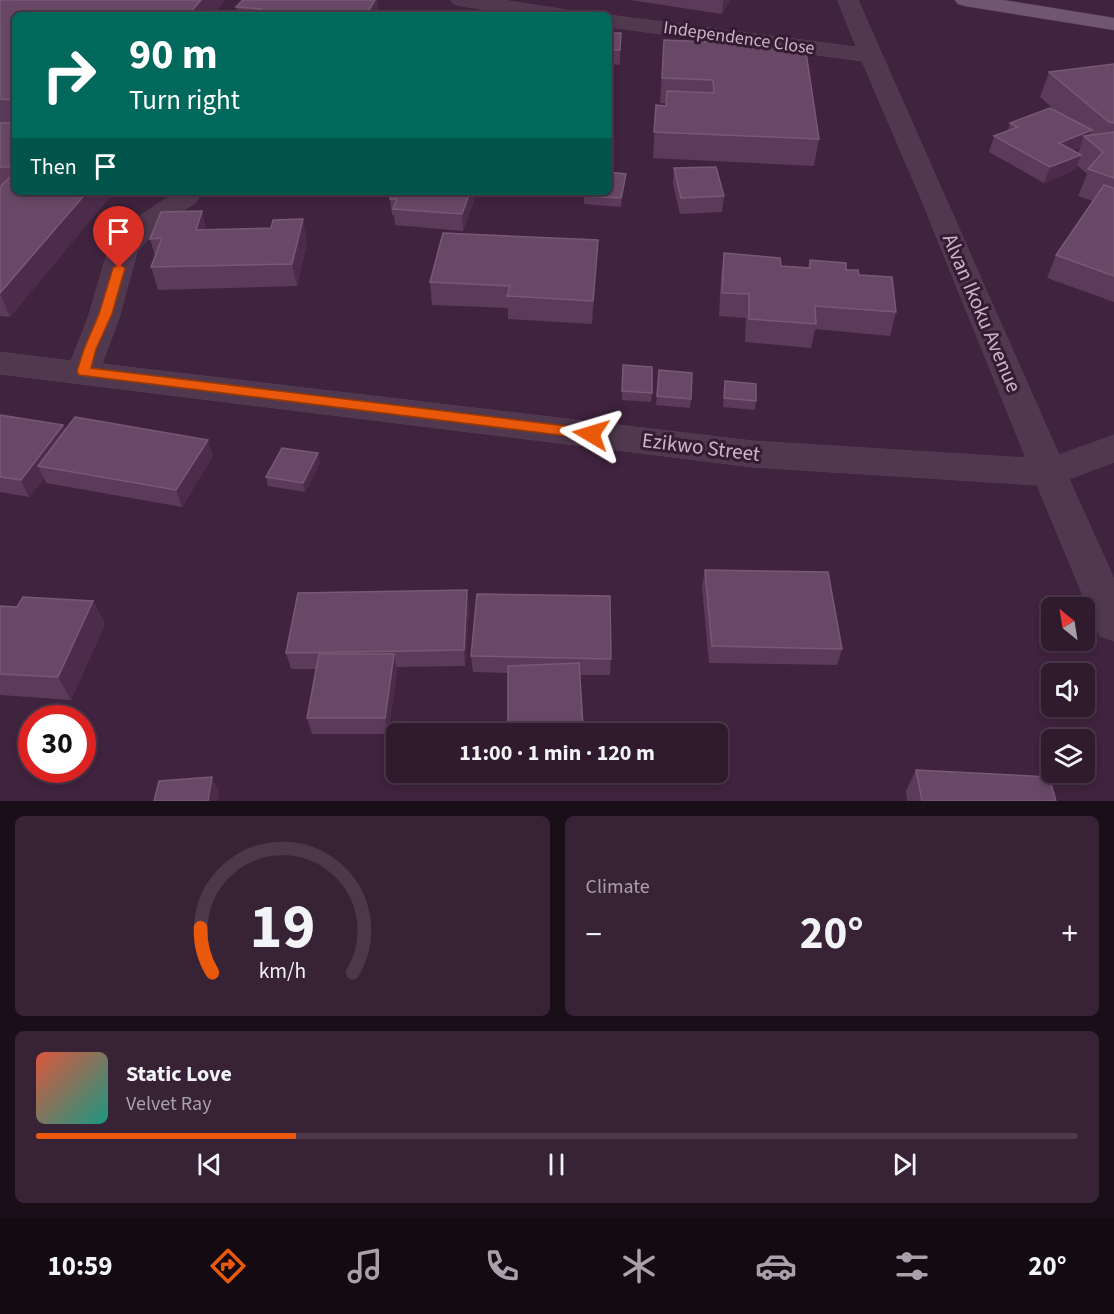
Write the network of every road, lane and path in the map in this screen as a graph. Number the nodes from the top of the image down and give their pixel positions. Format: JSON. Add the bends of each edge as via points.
{"nodes":[{"id":1,"x":461,"y":0,"type":"edge"},
{"id":2,"x":965,"y":0,"type":"edge"},
{"id":3,"x":848,"y":2,"type":"edge"},
{"id":4,"x":541,"y":12,"type":"edge"},
{"id":5,"x":612,"y":21,"type":"edge"},
{"id":6,"x":1114,"y":24,"type":"edge"},
{"id":7,"x":869,"y":55,"type":"junction"},
{"id":8,"x":186,"y":197,"type":"dead end"},
{"id":9,"x":0,"y":363,"type":"edge"},
{"id":10,"x":84,"y":371,"type":"junction"},
{"id":11,"x":1114,"y":448,"type":"edge"},
{"id":12,"x":1048,"y":473,"type":"junction"},
{"id":13,"x":1114,"y":624,"type":"edge"}],
"edges":[{"from":1,"to":4,"type":"street"},
{"from":2,"to":6,"type":"main road"},
{"from":3,"to":7,"type":"street","name":"Alvan Ikoku Avenue"},
{"from":5,"to":7,"type":"street","name":"Independence Close"},
{"from":7,"to":12,"type":"street","name":"Alvan Ikoku Avenue","via":[[910,142]]},
{"from":8,"to":10,"type":"street","via":[[141,229],[122,253]]},
{"from":9,"to":10,"type":"street","name":"Ezikwo Street"},
{"from":10,"to":12,"type":"street","name":"Ezikwo Street","via":[[753,454]]},
{"from":11,"to":12,"type":"street","name":"Ezikwo Street"},
{"from":12,"to":13,"type":"street","name":"Alvan Ikoku Avenue"}]}
